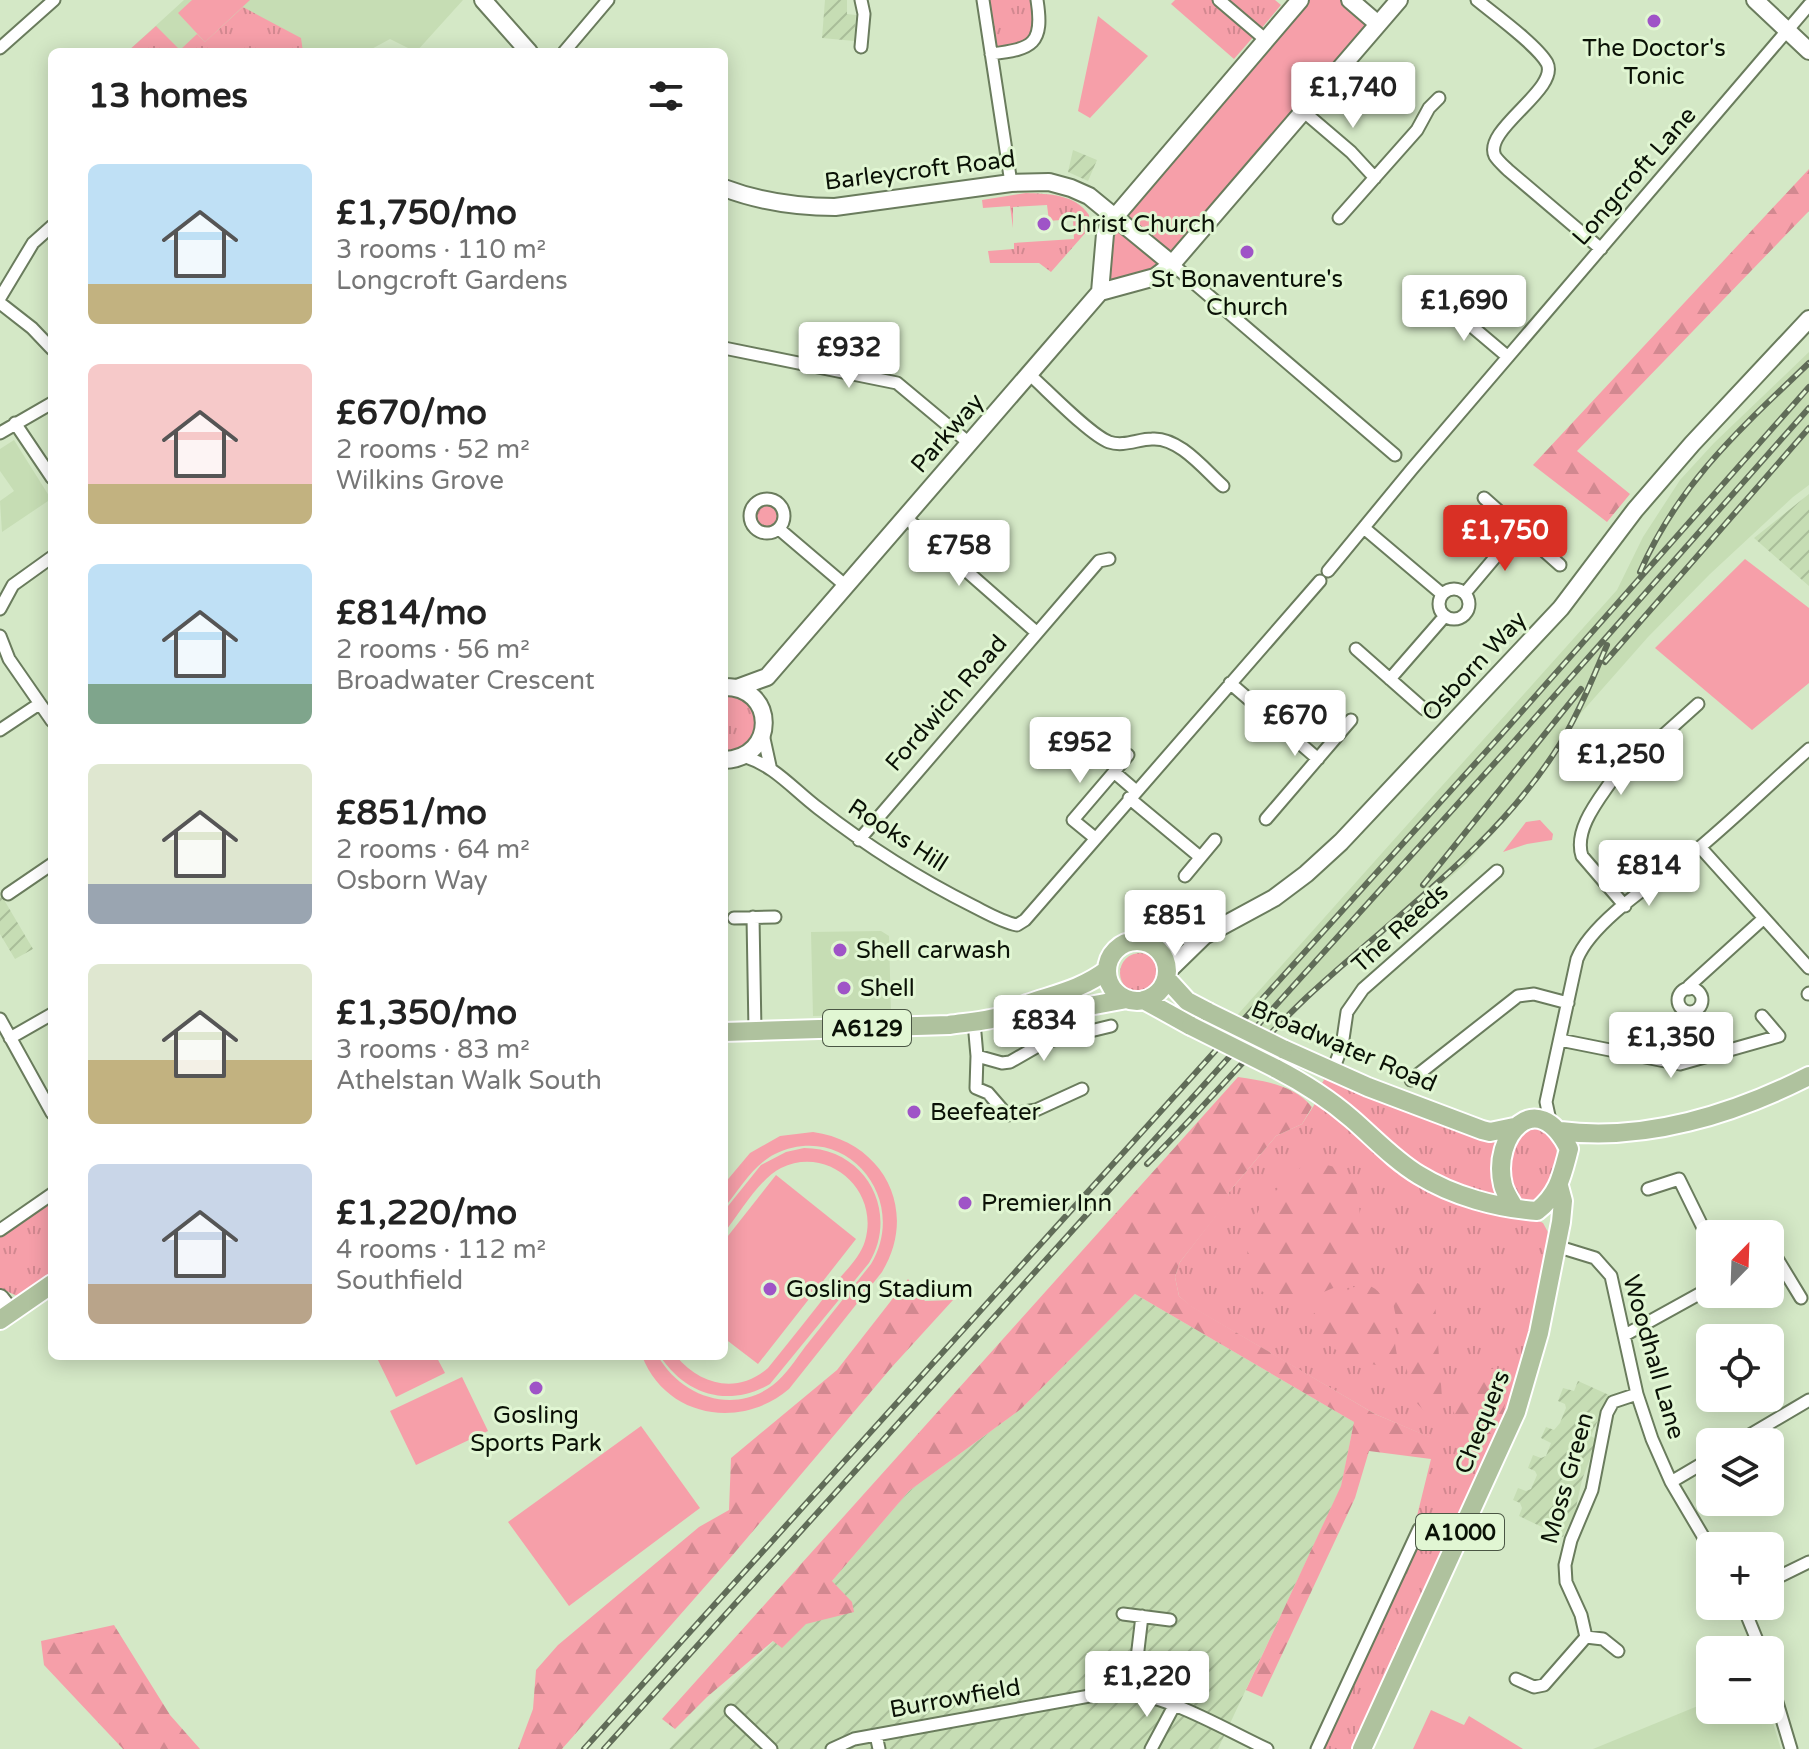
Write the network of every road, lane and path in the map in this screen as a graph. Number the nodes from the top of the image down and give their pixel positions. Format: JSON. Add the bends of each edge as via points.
{"nodes":[{"id":1,"x":54,"y":0,"type":"edge"},
{"id":2,"x":483,"y":0,"type":"edge"},
{"id":3,"x":608,"y":0,"type":"edge"},
{"id":4,"x":861,"y":0,"type":"edge"},
{"id":5,"x":983,"y":0,"type":"edge"},
{"id":6,"x":1037,"y":0,"type":"edge"},
{"id":7,"x":1219,"y":0,"type":"edge"},
{"id":8,"x":1300,"y":0,"type":"edge"},
{"id":9,"x":1350,"y":0,"type":"edge"},
{"id":10,"x":1399,"y":0,"type":"edge"},
{"id":11,"x":1477,"y":0,"type":"edge"},
{"id":12,"x":1755,"y":0,"type":"edge"},
{"id":13,"x":1809,"y":5,"type":"edge"},
{"id":14,"x":1378,"y":24,"type":"junction"},
{"id":15,"x":1788,"y":31,"type":"junction"},
{"id":16,"x":1266,"y":40,"type":"junction"},
{"id":17,"x":861,"y":47,"type":"dead end"},
{"id":18,"x":0,"y":48,"type":"edge"},
{"id":19,"x":525,"y":48,"type":"edge"},
{"id":20,"x":567,"y":48,"type":"edge"},
{"id":21,"x":1809,"y":51,"type":"edge"},
{"id":22,"x":991,"y":54,"type":"junction"},
{"id":23,"x":1439,"y":98,"type":"dead end"},
{"id":24,"x":1303,"y":111,"type":"junction"},
{"id":25,"x":1375,"y":178,"type":"junction"},
{"id":26,"x":1011,"y":183,"type":"junction"},
{"id":27,"x":728,"y":189,"type":"edge"},
{"id":28,"x":1116,"y":216,"type":"junction"},
{"id":29,"x":1339,"y":218,"type":"dead end"},
{"id":30,"x":48,"y":230,"type":"edge"},
{"id":31,"x":1601,"y":249,"type":"junction"},
{"id":32,"x":1172,"y":264,"type":"junction"},
{"id":33,"x":1100,"y":292,"type":"junction"},
{"id":34,"x":0,"y":300,"type":"edge"},
{"id":35,"x":1443,"y":302,"type":"dead end"},
{"id":36,"x":1809,"y":319,"type":"edge"},
{"id":37,"x":48,"y":345,"type":"edge"},
{"id":38,"x":728,"y":349,"type":"edge"},
{"id":39,"x":1508,"y":357,"type":"junction"},
{"id":40,"x":1029,"y":374,"type":"junction"},
{"id":41,"x":48,"y":405,"type":"edge"},
{"id":42,"x":15,"y":423,"type":"junction"},
{"id":43,"x":0,"y":433,"type":"edge"},
{"id":44,"x":969,"y":443,"type":"junction"},
{"id":45,"x":1395,"y":455,"type":"dead end"},
{"id":46,"x":48,"y":472,"type":"edge"},
{"id":47,"x":1223,"y":486,"type":"dead end"},
{"id":48,"x":1484,"y":498,"type":"dead end"},
{"id":49,"x":905,"y":517,"type":"junction"},
{"id":50,"x":1364,"y":528,"type":"junction"},
{"id":51,"x":779,"y":529,"type":"dead end"},
{"id":52,"x":1519,"y":529,"type":"junction"},
{"id":53,"x":1109,"y":559,"type":"dead end"},
{"id":54,"x":48,"y":560,"type":"edge"},
{"id":55,"x":1560,"y":565,"type":"dead end"},
{"id":56,"x":1328,"y":571,"type":"dead end"},
{"id":57,"x":1320,"y":581,"type":"dead end"},
{"id":58,"x":846,"y":586,"type":"junction"},
{"id":59,"x":1465,"y":593,"type":"junction"},
{"id":60,"x":1442,"y":594,"type":"junction"},
{"id":61,"x":0,"y":609,"type":"edge"},
{"id":62,"x":1444,"y":617,"type":"junction"},
{"id":63,"x":1036,"y":632,"type":"junction"},
{"id":64,"x":0,"y":636,"type":"edge"},
{"id":65,"x":1356,"y":649,"type":"dead end"},
{"id":66,"x":767,"y":677,"type":"junction"},
{"id":67,"x":1390,"y":679,"type":"junction"},
{"id":68,"x":1230,"y":683,"type":"junction"},
{"id":69,"x":730,"y":688,"type":"edge"},
{"id":70,"x":39,"y":704,"type":"junction"},
{"id":71,"x":1698,"y":704,"type":"dead end"},
{"id":72,"x":760,"y":706,"type":"junction"},
{"id":73,"x":1424,"y":709,"type":"dead end"},
{"id":74,"x":48,"y":716,"type":"edge"},
{"id":75,"x":1351,"y":720,"type":"dead end"},
{"id":76,"x":0,"y":730,"type":"edge"},
{"id":77,"x":763,"y":734,"type":"junction"},
{"id":78,"x":1809,"y":749,"type":"edge"},
{"id":79,"x":1128,"y":755,"type":"dead end"},
{"id":80,"x":743,"y":756,"type":"junction"},
{"id":81,"x":728,"y":759,"type":"edge"},
{"id":82,"x":1318,"y":759,"type":"junction"},
{"id":83,"x":770,"y":766,"type":"junction"},
{"id":84,"x":1114,"y":772,"type":"junction"},
{"id":85,"x":1133,"y":795,"type":"junction"},
{"id":86,"x":1266,"y":819,"type":"dead end"},
{"id":87,"x":1095,"y":838,"type":"junction"},
{"id":88,"x":859,"y":840,"type":"junction"},
{"id":89,"x":1215,"y":840,"type":"dead end"},
{"id":90,"x":1700,"y":847,"type":"junction"},
{"id":91,"x":1200,"y":857,"type":"junction"},
{"id":92,"x":48,"y":867,"type":"edge"},
{"id":93,"x":1497,"y":871,"type":"dead end"},
{"id":94,"x":1185,"y":876,"type":"dead end"},
{"id":95,"x":8,"y":894,"type":"dead end"},
{"id":96,"x":1625,"y":906,"type":"junction"},
{"id":97,"x":753,"y":917,"type":"junction"},
{"id":98,"x":775,"y":917,"type":"dead end"},
{"id":99,"x":734,"y":918,"type":"dead end"},
{"id":100,"x":1764,"y":918,"type":"junction"},
{"id":101,"x":1204,"y":936,"type":"junction"},
{"id":102,"x":1145,"y":942,"type":"junction"},
{"id":103,"x":1809,"y":968,"type":"edge"},
{"id":104,"x":1107,"y":970,"type":"junction"},
{"id":105,"x":1166,"y":976,"type":"junction"},
{"id":106,"x":1689,"y":989,"type":"dead end"},
{"id":107,"x":1136,"y":1000,"type":"junction"},
{"id":108,"x":1568,"y":1003,"type":"junction"},
{"id":109,"x":1010,"y":1014,"type":"junction"},
{"id":110,"x":48,"y":1016,"type":"edge"},
{"id":111,"x":1762,"y":1016,"type":"dead end"},
{"id":112,"x":0,"y":1019,"type":"edge"},
{"id":113,"x":974,"y":1022,"type":"junction"},
{"id":114,"x":1111,"y":1026,"type":"dead end"},
{"id":115,"x":755,"y":1031,"type":"junction"},
{"id":116,"x":728,"y":1032,"type":"edge"},
{"id":117,"x":10,"y":1038,"type":"junction"},
{"id":118,"x":1560,"y":1040,"type":"junction"},
{"id":119,"x":977,"y":1056,"type":"junction"},
{"id":120,"x":1332,"y":1073,"type":"junction"},
{"id":121,"x":1809,"y":1076,"type":"edge"},
{"id":122,"x":1411,"y":1080,"type":"dead end"},
{"id":123,"x":1082,"y":1089,"type":"dead end"},
{"id":124,"x":1546,"y":1102,"type":"junction"},
{"id":125,"x":48,"y":1106,"type":"edge"},
{"id":126,"x":1531,"y":1119,"type":"junction"},
{"id":127,"x":1514,"y":1127,"type":"junction"},
{"id":128,"x":1556,"y":1128,"type":"junction"},
{"id":129,"x":1592,"y":1135,"type":"junction"},
{"id":130,"x":1569,"y":1149,"type":"junction"},
{"id":131,"x":1559,"y":1186,"type":"junction"},
{"id":132,"x":1648,"y":1189,"type":"dead end"},
{"id":133,"x":48,"y":1197,"type":"edge"},
{"id":134,"x":1514,"y":1207,"type":"junction"},
{"id":135,"x":1537,"y":1211,"type":"junction"},
{"id":136,"x":1699,"y":1220,"type":"edge"},
{"id":137,"x":0,"y":1230,"type":"edge"},
{"id":138,"x":1556,"y":1240,"type":"junction"},
{"id":139,"x":1784,"y":1276,"type":"edge"},
{"id":140,"x":48,"y":1286,"type":"edge"},
{"id":141,"x":1696,"y":1296,"type":"edge"},
{"id":142,"x":1801,"y":1298,"type":"dead end"},
{"id":143,"x":4,"y":1310,"type":"edge"},
{"id":144,"x":1625,"y":1335,"type":"junction"},
{"id":145,"x":1637,"y":1394,"type":"junction"},
{"id":146,"x":1809,"y":1400,"type":"edge"},
{"id":147,"x":1762,"y":1428,"type":"edge"},
{"id":148,"x":1696,"y":1467,"type":"edge"},
{"id":149,"x":1671,"y":1482,"type":"junction"},
{"id":150,"x":1701,"y":1532,"type":"edge"},
{"id":151,"x":1428,"y":1533,"type":"dead end"},
{"id":152,"x":1809,"y":1562,"type":"edge"},
{"id":153,"x":1784,"y":1574,"type":"edge"},
{"id":154,"x":1123,"y":1614,"type":"dead end"},
{"id":155,"x":1142,"y":1616,"type":"junction"},
{"id":156,"x":1170,"y":1620,"type":"dead end"},
{"id":157,"x":1586,"y":1637,"type":"junction"},
{"id":158,"x":1618,"y":1651,"type":"dead end"},
{"id":159,"x":1516,"y":1679,"type":"dead end"},
{"id":160,"x":1133,"y":1692,"type":"junction"},
{"id":161,"x":1174,"y":1706,"type":"junction"},
{"id":162,"x":731,"y":1711,"type":"dead end"},
{"id":163,"x":1784,"y":1724,"type":"edge"},
{"id":164,"x":876,"y":1735,"type":"junction"},
{"id":165,"x":771,"y":1749,"type":"edge"},
{"id":166,"x":832,"y":1749,"type":"edge"},
{"id":167,"x":879,"y":1749,"type":"edge"},
{"id":168,"x":1151,"y":1749,"type":"edge"},
{"id":169,"x":1267,"y":1749,"type":"edge"},
{"id":170,"x":1317,"y":1749,"type":"edge"},
{"id":171,"x":1362,"y":1749,"type":"edge"},
{"id":172,"x":1791,"y":1749,"type":"edge"}],
"edges":[{"from":1,"to":18,"type":"street"},
{"from":2,"to":19,"type":"street"},
{"from":3,"to":20,"type":"street"},
{"from":4,"to":17,"type":"street"},
{"from":5,"to":22,"type":"street"},
{"from":6,"to":22,"type":"street","via":[[1040,29],[1034,42]]},
{"from":7,"to":16,"type":"street"},
{"from":8,"to":16,"type":"street"},
{"from":9,"to":14,"type":"street"},
{"from":10,"to":14,"type":"street"},
{"from":11,"to":31,"type":"street","via":[[1535,49],[1549,72],[1506,127],[1495,155]]},
{"from":12,"to":15,"type":"street"},
{"from":13,"to":15,"type":"street","name":"Longcroft Lane"},
{"from":14,"to":24,"type":"street"},
{"from":15,"to":21,"type":"street"},
{"from":15,"to":31,"type":"street","name":"Longcroft Lane"},
{"from":16,"to":28,"type":"street"},
{"from":22,"to":26,"type":"street"},
{"from":23,"to":25,"type":"street"},
{"from":24,"to":25,"type":"street"},
{"from":24,"to":32,"type":"street"},
{"from":25,"to":29,"type":"street"},
{"from":26,"to":27,"type":"street","name":"Barleycroft Road","via":[[835,207],[774,203]]},
{"from":26,"to":28,"type":"street","name":"Barleycroft Road","via":[[1049,182],[1071,188]]},
{"from":28,"to":32,"type":"street"},
{"from":28,"to":33,"type":"street","via":[[1105,234]]},
{"from":30,"to":34,"type":"street","via":[[33,243]]},
{"from":31,"to":39,"type":"street","name":"Longcroft Lane"},
{"from":32,"to":33,"type":"street","via":[[1155,277]]},
{"from":32,"to":45,"type":"street"},
{"from":33,"to":40,"type":"street","name":"Parkway"},
{"from":34,"to":37,"type":"street"},
{"from":35,"to":39,"type":"street"},
{"from":36,"to":101,"type":"street","name":"Osborn Way","via":[[1635,510],[1561,608],[1341,842],[1274,898]]},
{"from":38,"to":44,"type":"street","via":[[897,383]]},
{"from":39,"to":50,"type":"street","name":"Longcroft Lane"},
{"from":40,"to":44,"type":"street","name":"Parkway"},
{"from":40,"to":47,"type":"street","via":[[1106,441],[1169,441]]},
{"from":41,"to":42,"type":"street"},
{"from":42,"to":43,"type":"street"},
{"from":42,"to":46,"type":"street"},
{"from":44,"to":49,"type":"street","name":"Parkway"},
{"from":48,"to":52,"type":"street"},
{"from":49,"to":58,"type":"street","name":"Parkway"},
{"from":49,"to":63,"type":"street","name":"Fordwich Road"},
{"from":50,"to":56,"type":"street","name":"Longcroft Lane"},
{"from":50,"to":60,"type":"street"},
{"from":51,"to":58,"type":"street"},
{"from":52,"to":55,"type":"street"},
{"from":52,"to":59,"type":"street"},
{"from":53,"to":63,"type":"street","name":"Fordwich Road","via":[[1099,561]]},
{"from":54,"to":61,"type":"street","via":[[13,585]]},
{"from":57,"to":68,"type":"street"},
{"from":58,"to":66,"type":"street","name":"Parkway"},
{"from":59,"to":60,"type":"street","via":[[1451,589]]},
{"from":59,"to":62,"type":"street","via":[[1469,602],[1464,617]]},
{"from":60,"to":62,"type":"street","via":[[1438,603]]},
{"from":62,"to":67,"type":"street"},
{"from":63,"to":88,"type":"street","name":"Fordwich Road"},
{"from":64,"to":70,"type":"street"},
{"from":65,"to":67,"type":"street"},
{"from":66,"to":69,"type":"street","name":"Parkway"},
{"from":66,"to":72,"type":"street","name":"Parkway"},
{"from":67,"to":73,"type":"street"},
{"from":68,"to":82,"type":"street"},
{"from":68,"to":85,"type":"street"},
{"from":69,"to":72,"type":"street","via":[[751,695]]},
{"from":70,"to":74,"type":"street"},
{"from":70,"to":76,"type":"street"},
{"from":71,"to":96,"type":"street","via":[[1610,783],[1582,833],[1582,856]]},
{"from":72,"to":77,"type":"street","name":"Parkway"},
{"from":75,"to":82,"type":"street"},
{"from":77,"to":80,"type":"street"},
{"from":77,"to":83,"type":"street"},
{"from":78,"to":90,"type":"street"},
{"from":79,"to":84,"type":"street"},
{"from":80,"to":81,"type":"street"},
{"from":80,"to":83,"type":"street","name":"Rooks Hill"},
{"from":82,"to":86,"type":"street"},
{"from":83,"to":88,"type":"street","name":"Rooks Hill"},
{"from":84,"to":85,"type":"street"},
{"from":84,"to":87,"type":"street","via":[[1073,820]]},
{"from":85,"to":87,"type":"street"},
{"from":85,"to":91,"type":"street"},
{"from":87,"to":88,"type":"street","name":"Rooks Hill","via":[[1025,920],[1014,925],[898,866]]},
{"from":89,"to":91,"type":"street"},
{"from":90,"to":96,"type":"street"},
{"from":90,"to":100,"type":"street"},
{"from":91,"to":94,"type":"street"},
{"from":92,"to":95,"type":"street"},
{"from":93,"to":120,"type":"street","name":"The Reeds","via":[[1363,989],[1347,1012]]},
{"from":96,"to":108,"type":"street","via":[[1581,949]]},
{"from":97,"to":98,"type":"street"},
{"from":97,"to":99,"type":"street"},
{"from":97,"to":115,"type":"street"},
{"from":100,"to":103,"type":"street"},
{"from":100,"to":106,"type":"street"},
{"from":101,"to":102,"type":"street","name":"Osborn Way"},
{"from":101,"to":105,"type":"street","name":"Osborn Way"},
{"from":102,"to":104,"type":"main road","via":[[1119,947]]},
{"from":102,"to":105,"type":"main road","via":[[1164,959]]},
{"from":104,"to":107,"type":"main road","via":[[1112,987]]},
{"from":104,"to":109,"type":"main road","number":"A6129","via":[[1092,982]]},
{"from":105,"to":107,"type":"main road","via":[[1158,992]]},
{"from":105,"to":120,"type":"main road","name":"Broadwater Road","bridge":true,"via":[[1187,1001]]},
{"from":107,"to":109,"type":"main road","number":"A6129","via":[[1029,1017]]},
{"from":107,"to":134,"type":"main road","bridge":true,"via":[[1320,1094],[1421,1177],[1461,1195]]},
{"from":108,"to":118,"type":"street"},
{"from":108,"to":122,"type":"street","via":[[1534,994],[1513,999]]},
{"from":109,"to":113,"type":"main road","number":"A6129"},
{"from":110,"to":117,"type":"street"},
{"from":111,"to":118,"type":"street","via":[[1779,1036],[1680,1064]]},
{"from":112,"to":117,"type":"street"},
{"from":113,"to":115,"type":"main road","number":"A6129"},
{"from":113,"to":119,"type":"street"},
{"from":114,"to":119,"type":"street","via":[[1045,1042],[1010,1062]]},
{"from":115,"to":116,"type":"main road","number":"A6129"},
{"from":117,"to":125,"type":"street"},
{"from":118,"to":124,"type":"street"},
{"from":119,"to":123,"type":"street","via":[[976,1088],[1011,1115]]},
{"from":120,"to":127,"type":"main road","name":"Broadwater Road","via":[[1482,1130]]},
{"from":121,"to":129,"type":"main road","via":[[1705,1118]]},
{"from":124,"to":126,"type":"street"},
{"from":124,"to":128,"type":"street"},
{"from":126,"to":127,"type":"main road"},
{"from":126,"to":128,"type":"main road"},
{"from":127,"to":134,"type":"main road","via":[[1505,1146],[1502,1181]]},
{"from":128,"to":129,"type":"main road"},
{"from":128,"to":130,"type":"main road"},
{"from":129,"to":130,"type":"main road"},
{"from":130,"to":131,"type":"main road","number":"A1000"},
{"from":131,"to":135,"type":"main road","number":"A1000"},
{"from":131,"to":138,"type":"main road","name":"Chequers","number":"A1000","via":[[1563,1201]]},
{"from":132,"to":136,"type":"street","via":[[1679,1179]]},
{"from":133,"to":137,"type":"street"},
{"from":134,"to":135,"type":"main road"},
{"from":135,"to":138,"type":"main road"},
{"from":138,"to":144,"type":"street","name":"Woodhall Lane","via":[[1595,1258],[1611,1276]]},
{"from":138,"to":171,"type":"main road","name":"Chequers","number":"A1000","via":[[1516,1412]]},
{"from":139,"to":142,"type":"street"},
{"from":140,"to":143,"type":"main road"},
{"from":141,"to":144,"type":"street"},
{"from":144,"to":145,"type":"street","name":"Woodhall Lane"},
{"from":145,"to":149,"type":"street","name":"Woodhall Lane"},
{"from":145,"to":157,"type":"street","name":"Moss Green","via":[[1613,1402],[1607,1413],[1592,1490],[1565,1565]]},
{"from":146,"to":147,"type":"street"},
{"from":148,"to":149,"type":"street"},
{"from":149,"to":150,"type":"street","name":"Woodhall Lane"},
{"from":151,"to":170,"type":"street","via":[[1419,1529]]},
{"from":152,"to":153,"type":"street"},
{"from":154,"to":155,"type":"street"},
{"from":155,"to":156,"type":"street"},
{"from":155,"to":160,"type":"street"},
{"from":157,"to":158,"type":"street","via":[[1603,1639]]},
{"from":157,"to":159,"type":"street","via":[[1544,1685],[1534,1687]]},
{"from":160,"to":161,"type":"street","name":"Burrowfield"},
{"from":160,"to":164,"type":"street","name":"Burrowfield","via":[[1105,1691]]},
{"from":161,"to":168,"type":"street"},
{"from":161,"to":169,"type":"street","name":"Burrowfield"},
{"from":162,"to":165,"type":"street"},
{"from":163,"to":172,"type":"street"},
{"from":164,"to":166,"type":"street","name":"Burrowfield"},
{"from":164,"to":167,"type":"street"}]}
